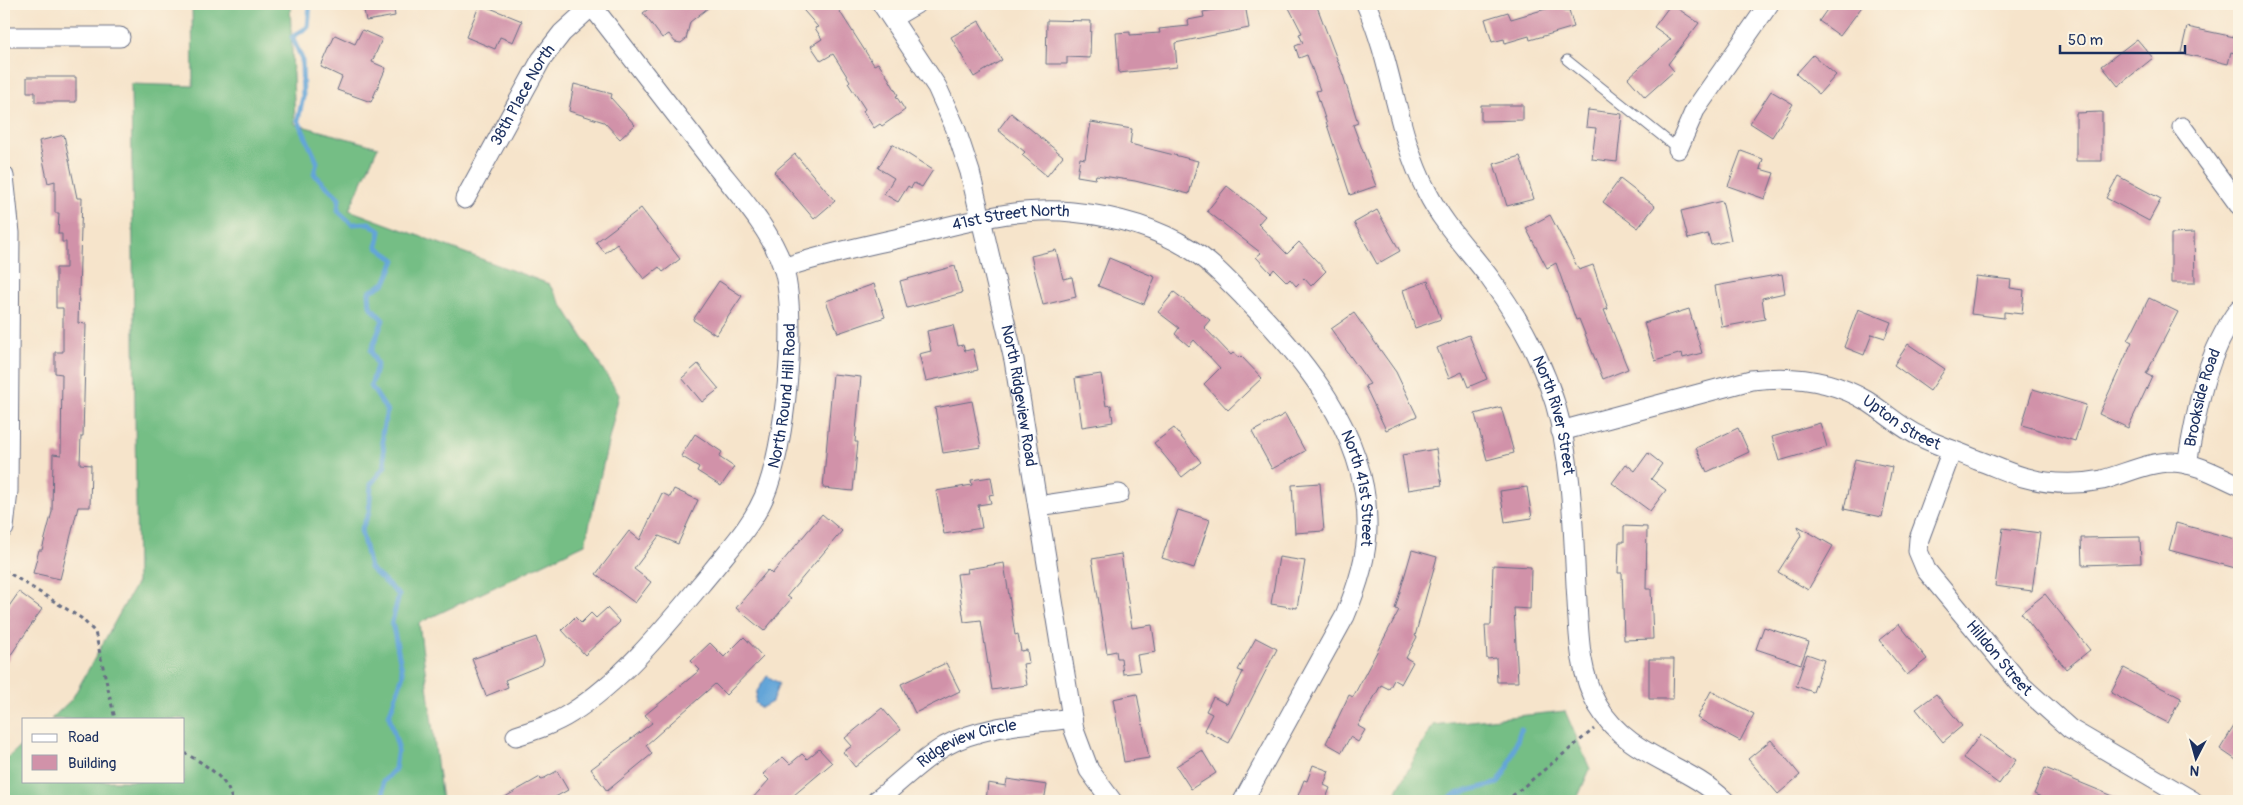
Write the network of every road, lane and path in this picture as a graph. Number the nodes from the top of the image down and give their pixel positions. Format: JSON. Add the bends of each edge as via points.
{"nodes":[{"id":1,"x":916,"y":4,"type":"edge"},
{"id":2,"x":1366,"y":4,"type":"edge"},
{"id":3,"x":1769,"y":4,"type":"edge"},
{"id":4,"x":593,"y":5,"type":"edge"},
{"id":5,"x":887,"y":11,"type":"edge"},
{"id":6,"x":4,"y":37,"type":"edge"},
{"id":7,"x":120,"y":37,"type":"dead end"},
{"id":8,"x":1567,"y":60,"type":"dead end"},
{"id":9,"x":2182,"y":127,"type":"dead end"},
{"id":10,"x":1678,"y":149,"type":"joint"},
{"id":11,"x":4,"y":176,"type":"edge"},
{"id":12,"x":465,"y":198,"type":"dead end"},
{"id":13,"x":2239,"y":205,"type":"edge"},
{"id":14,"x":981,"y":219,"type":"junction"},
{"id":15,"x":783,"y":268,"type":"junction"},
{"id":16,"x":1226,"y":279,"type":"joint"},
{"id":17,"x":2239,"y":309,"type":"edge"},
{"id":18,"x":1561,"y":431,"type":"junction"},
{"id":19,"x":1952,"y":450,"type":"junction"},
{"id":20,"x":2187,"y":464,"type":"junction"},
{"id":21,"x":2239,"y":486,"type":"edge"},
{"id":22,"x":1119,"y":494,"type":"dead end"},
{"id":23,"x":1038,"y":506,"type":"junction"},
{"id":24,"x":4,"y":528,"type":"edge"},
{"id":25,"x":4,"y":570,"type":"edge"},
{"id":26,"x":115,"y":718,"type":"edge"},
{"id":27,"x":1072,"y":718,"type":"junction"},
{"id":28,"x":1607,"y":719,"type":"junction"},
{"id":29,"x":516,"y":736,"type":"dead end"},
{"id":30,"x":185,"y":754,"type":"edge"},
{"id":31,"x":232,"y":801,"type":"edge"},
{"id":32,"x":876,"y":801,"type":"edge"},
{"id":33,"x":1112,"y":801,"type":"edge"},
{"id":34,"x":1243,"y":801,"type":"edge"},
{"id":35,"x":1506,"y":801,"type":"edge"},
{"id":36,"x":1725,"y":801,"type":"edge"},
{"id":37,"x":2193,"y":801,"type":"edge"}],
"edges":[{"from":1,"to":5,"type":"street"},
{"from":2,"to":18,"type":"street","name":"North River Street","via":[[1384,51],[1403,130],[1419,176],[1436,209],[1492,281],[1522,328],[1550,388]]},
{"from":3,"to":10,"type":"street","via":[[1695,110]]},
{"from":4,"to":12,"type":"street","name":"38th Place North","via":[[562,33],[541,60]]},
{"from":4,"to":15,"type":"street","name":"North Round Hill Road","via":[[747,206]]},
{"from":5,"to":14,"type":"street","name":"North Ridgeview Road","via":[[946,106],[966,156]]},
{"from":6,"to":7,"type":"street"},
{"from":8,"to":10,"type":"lane"},
{"from":9,"to":13,"type":"street"},
{"from":11,"to":24,"type":"street","via":[[10,233],[8,491]]},
{"from":14,"to":15,"type":"street","name":"41st Street North"},
{"from":14,"to":16,"type":"street","name":"41st Street North","via":[[1042,211],[1111,218],[1160,233],[1204,259]]},
{"from":14,"to":23,"type":"street","name":"North Ridgeview Road","via":[[1014,360]]},
{"from":15,"to":29,"type":"street","name":"North Round Hill Road","via":[[789,316],[788,363],[773,473],[756,512],[680,609],[634,660],[569,714]]},
{"from":16,"to":34,"type":"street","name":"North 41st Street","via":[[1286,342],[1332,405],[1359,469],[1367,520],[1362,569],[1348,608]]},
{"from":17,"to":20,"type":"street","name":"Brookside Road","via":[[2220,340],[2207,371]]},
{"from":18,"to":19,"type":"street","name":"Upton Street","via":[[1751,380],[1800,378],[1824,382],[1847,391],[1921,437]]},
{"from":18,"to":28,"type":"street","name":"North River Street","via":[[1570,492],[1581,657],[1589,688]]},
{"from":19,"to":20,"type":"street","name":"Upton Street","via":[[2023,477],[2048,482],[2102,480],[2154,464]]},
{"from":19,"to":37,"type":"street","name":"Hilldon Street","via":[[1919,539],[1918,551],[1926,570],[2022,686],[2070,729]]},
{"from":20,"to":21,"type":"street","name":"Upton Street","via":[[2204,468]]},
{"from":22,"to":23,"type":"street"},
{"from":23,"to":27,"type":"street","name":"North Ridgeview Road"},
{"from":25,"to":26,"type":"path","via":[[81,618],[95,632]]},
{"from":27,"to":32,"type":"street","name":"Ridgeview Circle","via":[[996,729],[956,741],[933,754]]},
{"from":27,"to":33,"type":"street","name":"North Ridgeview Road","via":[[1089,770]]},
{"from":28,"to":35,"type":"path"},
{"from":28,"to":36,"type":"street","name":"North River Street","via":[[1625,739],[1699,780]]},
{"from":30,"to":31,"type":"path","via":[[203,763],[218,777]]}]}
